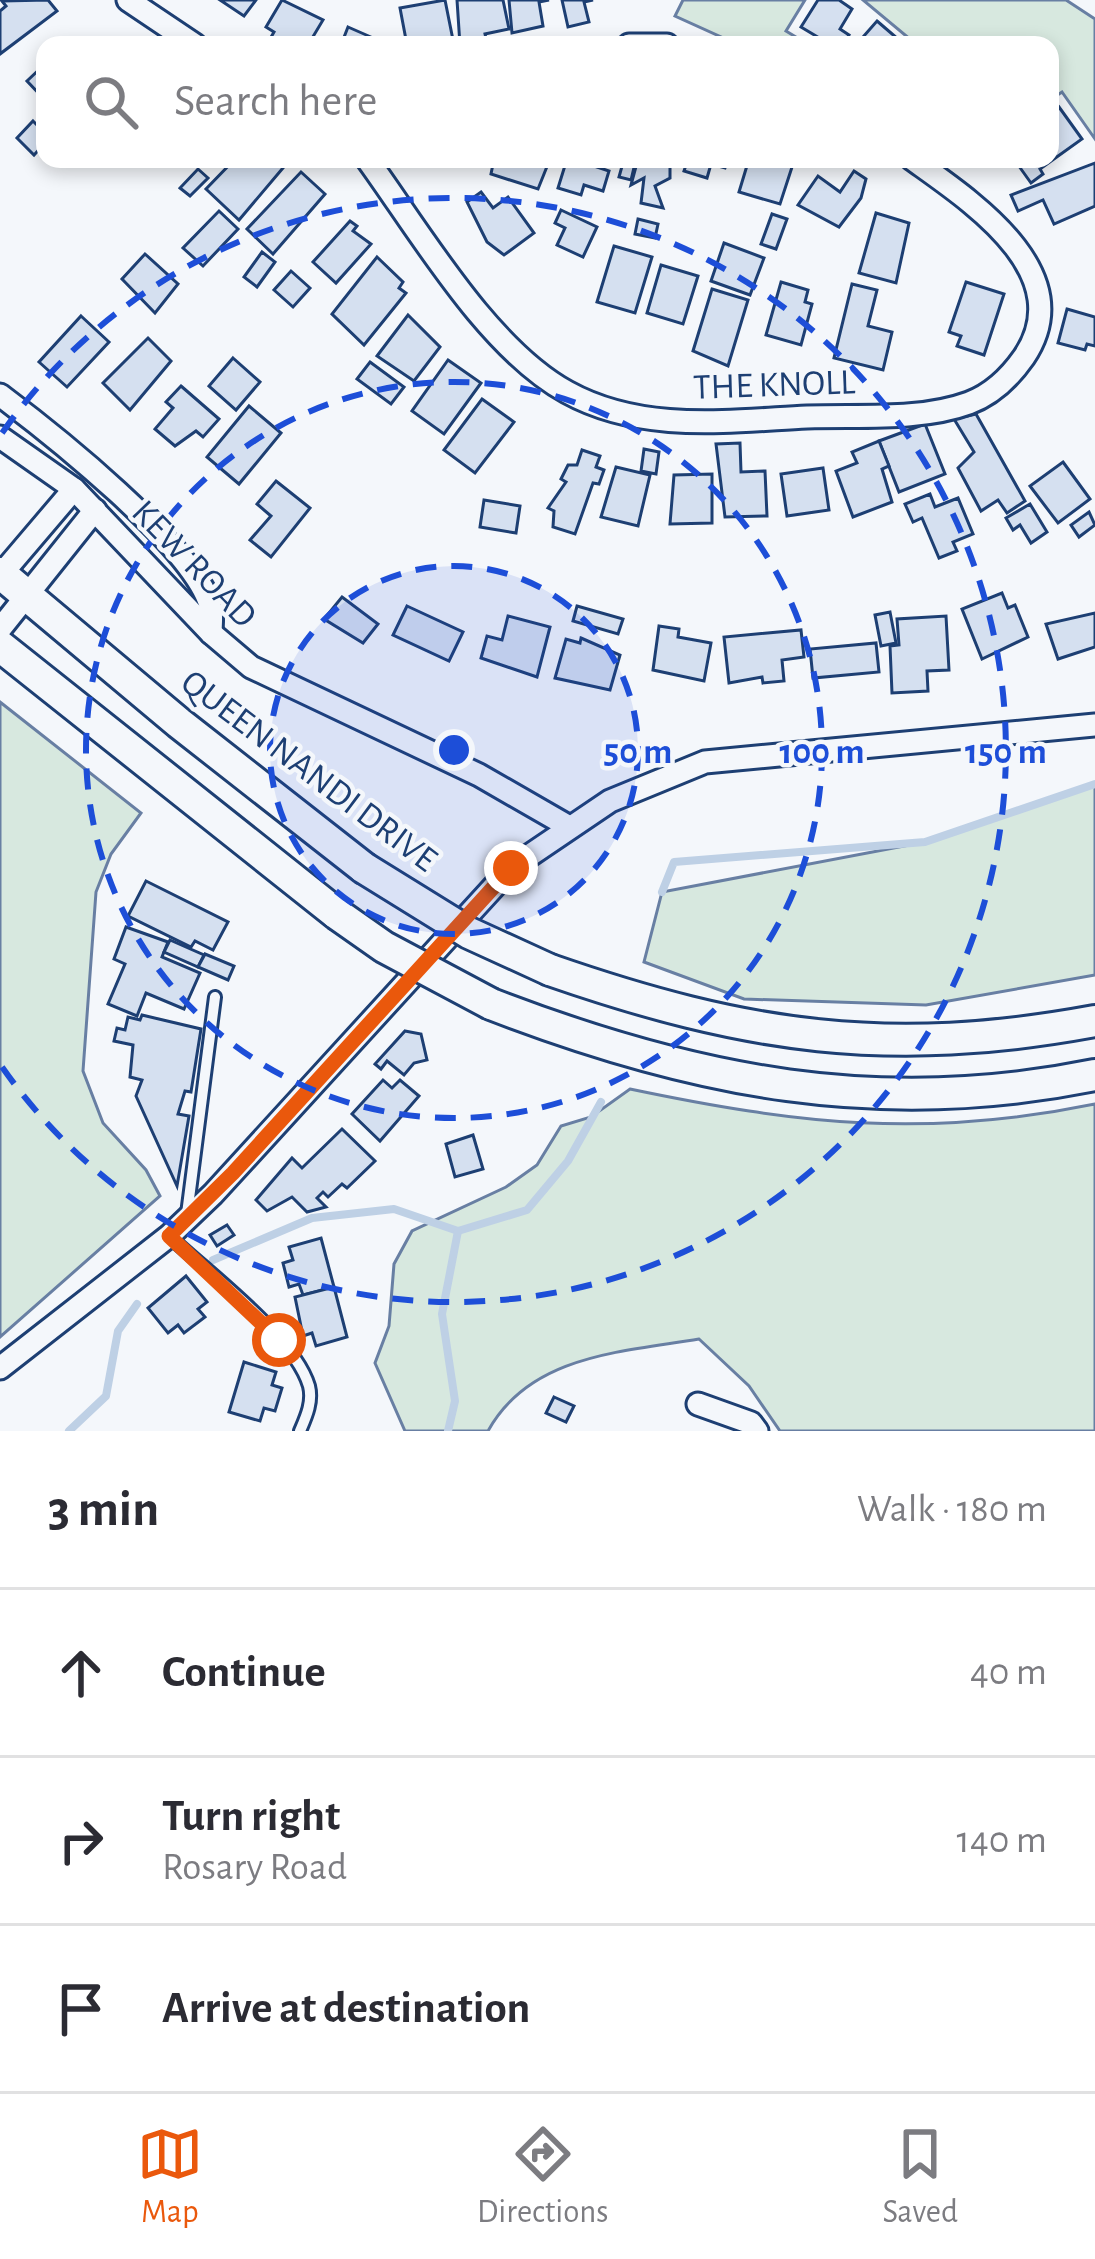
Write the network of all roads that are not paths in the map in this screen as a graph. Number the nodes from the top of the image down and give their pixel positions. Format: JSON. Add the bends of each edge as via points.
{"nodes":[{"id":1,"x":128,"y":0,"type":"edge"},
{"id":2,"x":182,"y":36,"type":"edge"},
{"id":3,"x":374,"y":168,"type":"edge"},
{"id":4,"x":924,"y":168,"type":"edge"},
{"id":5,"x":0,"y":395,"type":"edge"},
{"id":6,"x":0,"y":436,"type":"edge"},
{"id":7,"x":74,"y":489,"type":"junction"},
{"id":8,"x":95,"y":510,"type":"junction"},
{"id":9,"x":0,"y":575,"type":"edge"},
{"id":10,"x":27,"y":595,"type":"junction"},
{"id":11,"x":0,"y":629,"type":"edge"},
{"id":12,"x":211,"y":633,"type":"junction"},
{"id":13,"x":0,"y":646,"type":"edge"},
{"id":14,"x":1095,"y":725,"type":"edge"},
{"id":15,"x":566,"y":825,"type":"junction"},
{"id":16,"x":215,"y":997,"type":"dead end"},
{"id":17,"x":1095,"y":1021,"type":"edge"},
{"id":18,"x":1095,"y":1075,"type":"edge"},
{"id":19,"x":187,"y":1218,"type":"junction"},
{"id":20,"x":169,"y":1236,"type":"junction"},
{"id":21,"x":0,"y":1368,"type":"edge"},
{"id":22,"x":698,"y":1403,"type":"dead end"},
{"id":23,"x":300,"y":1431,"type":"edge"},
{"id":24,"x":757,"y":1431,"type":"edge"}],
"edges":[{"from":1,"to":2,"type":"street"},
{"from":3,"to":4,"type":"street","name":"THE KNOLL","via":[[465,292],[545,377],[600,407],[703,422],[936,411],[974,401],[1012,374],[1032,344],[1038,311],[1026,263],[1003,230]]},
{"from":5,"to":12,"type":"street","via":[[75,452],[156,533],[212,607]]},
{"from":6,"to":7,"type":"street","name":"KEW ROAD"},
{"from":7,"to":8,"type":"street","name":"KEW ROAD"},
{"from":7,"to":9,"type":"street"},
{"from":8,"to":10,"type":"street","name":"KEW ROAD"},
{"from":8,"to":12,"type":"street","name":"KEW ROAD"},
{"from":9,"to":10,"type":"main road","name":"QUEEN NANDI DRIVE"},
{"from":10,"to":11,"type":"street","name":"KEW ROAD"},
{"from":10,"to":17,"type":"main road","name":"QUEEN NANDI DRIVE","bridge":true,"via":[[364,868],[469,933],[550,970],[755,1030],[844,1040],[941,1040]]},
{"from":12,"to":15,"type":"street","name":"KEW ROAD","via":[[284,686],[459,765]]},
{"from":13,"to":18,"type":"main road","bridge":true,"via":[[337,914],[491,1004],[704,1075],[814,1091],[988,1091]]},
{"from":14,"to":15,"type":"street","via":[[705,762]]},
{"from":15,"to":19,"type":"street","via":[[511,868]]},
{"from":16,"to":19,"type":"lane"},
{"from":19,"to":20,"type":"street"},
{"from":20,"to":21,"type":"street"},
{"from":20,"to":23,"type":"lane","via":[[298,1366],[310,1399]]},
{"from":22,"to":24,"type":"street"}]}
